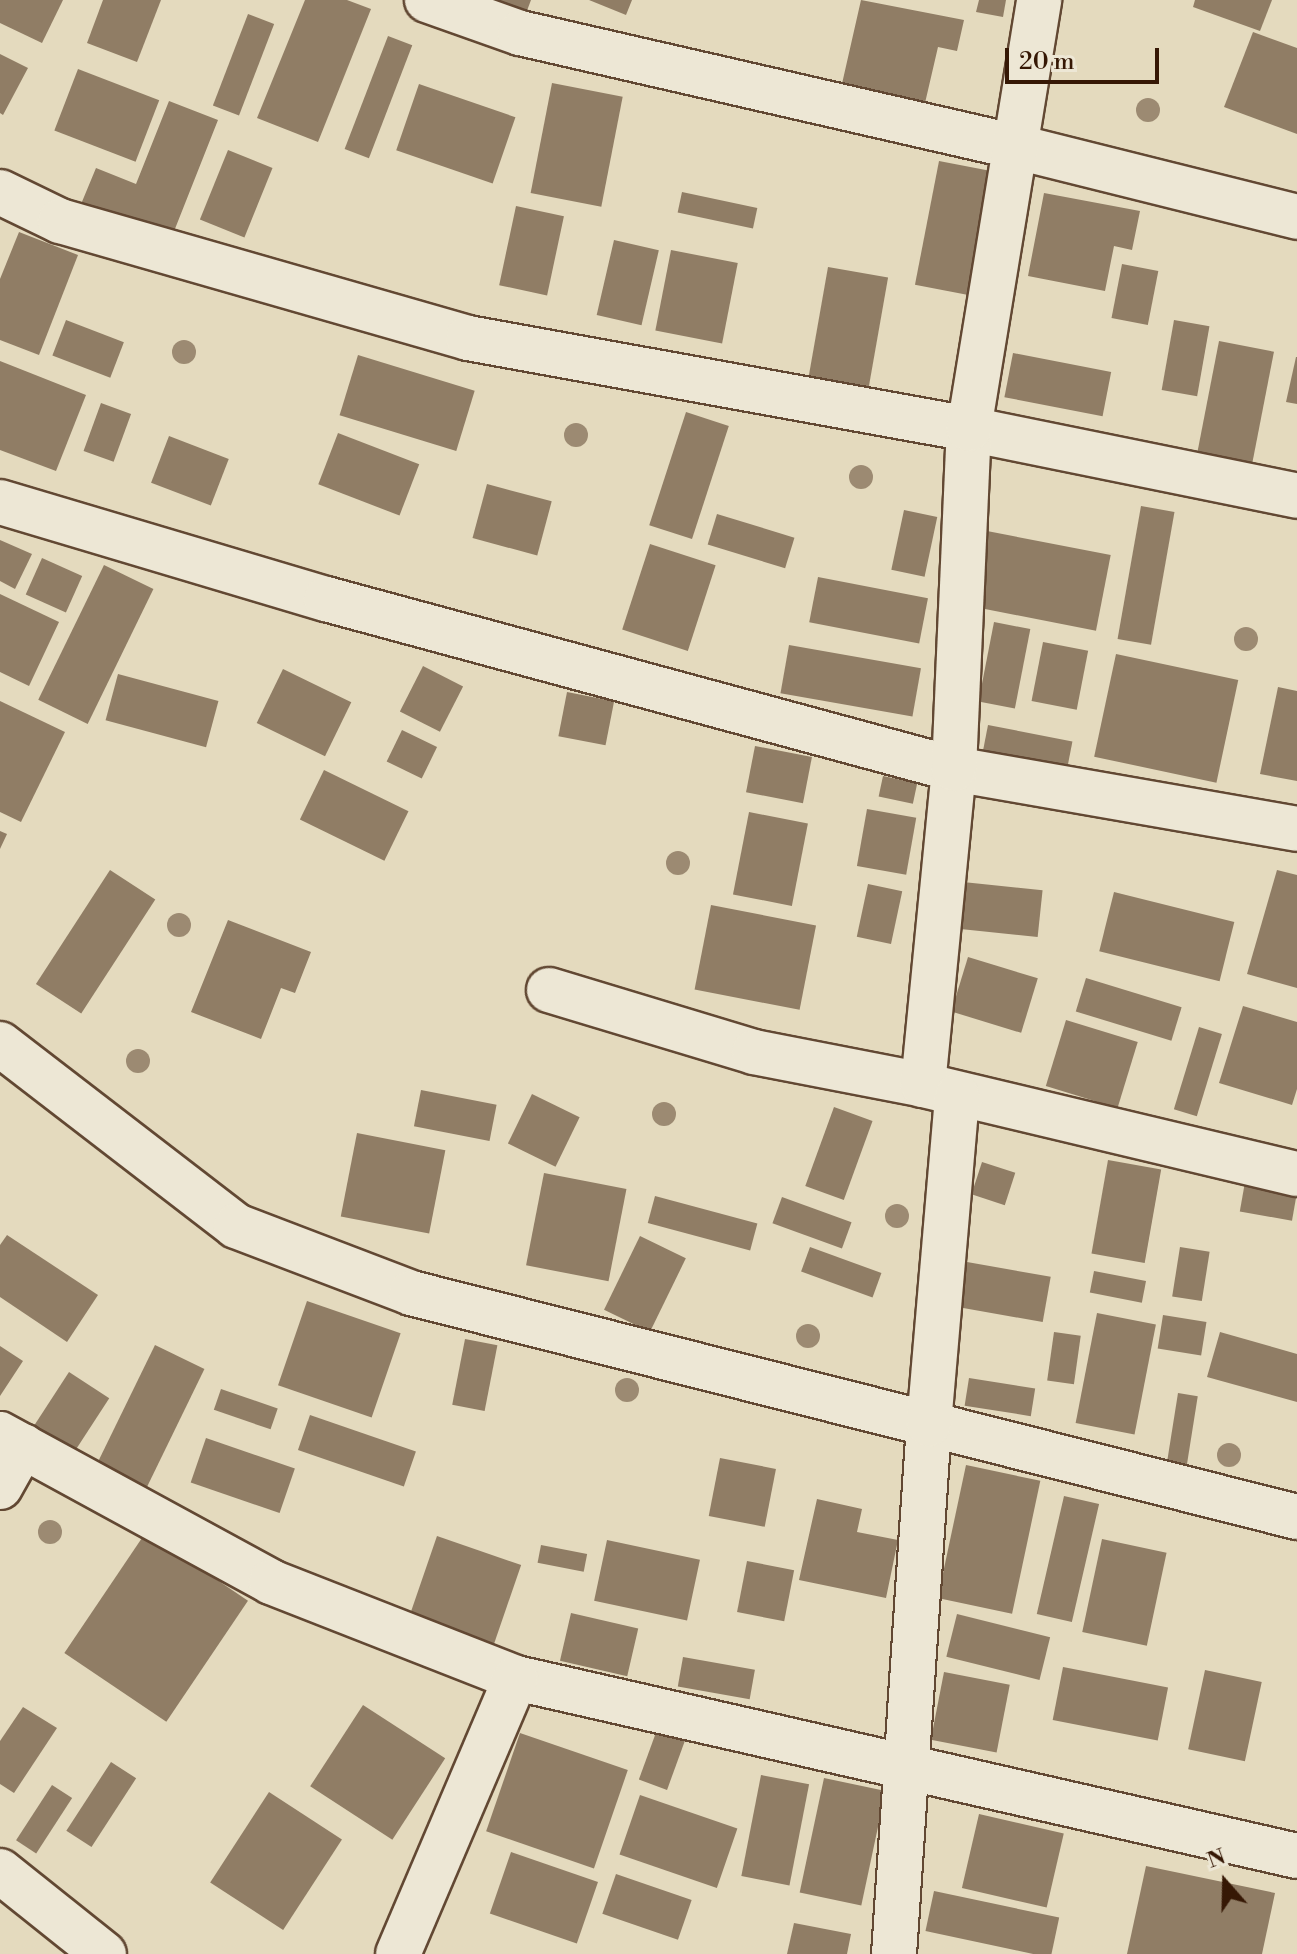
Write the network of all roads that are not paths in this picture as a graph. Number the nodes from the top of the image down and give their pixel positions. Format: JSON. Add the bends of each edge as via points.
{"nodes":[{"id":1,"x":427,"y":0,"type":"edge"},
{"id":2,"x":1039,"y":0,"type":"edge"},
{"id":3,"x":1017,"y":147,"type":"junction"},
{"id":4,"x":0,"y":192,"type":"edge"},
{"id":5,"x":1297,"y":217,"type":"edge"},
{"id":6,"x":969,"y":429,"type":"junction"},
{"id":7,"x":1297,"y":496,"type":"edge"},
{"id":8,"x":0,"y":502,"type":"edge"},
{"id":9,"x":954,"y":769,"type":"junction"},
{"id":10,"x":1297,"y":829,"type":"edge"},
{"id":11,"x":549,"y":990,"type":"dead end"},
{"id":12,"x":0,"y":1044,"type":"edge"},
{"id":13,"x":940,"y":1090,"type":"junction"},
{"id":14,"x":1297,"y":1174,"type":"edge"},
{"id":15,"x":929,"y":1424,"type":"junction"},
{"id":16,"x":12,"y":1440,"type":"edge"},
{"id":17,"x":0,"y":1487,"type":"edge"},
{"id":18,"x":1297,"y":1517,"type":"edge"},
{"id":19,"x":516,"y":1678,"type":"junction"},
{"id":20,"x":908,"y":1770,"type":"junction"},
{"id":21,"x":1297,"y":1856,"type":"edge"},
{"id":22,"x":0,"y":1871,"type":"edge"},
{"id":23,"x":104,"y":1954,"type":"edge"},
{"id":24,"x":398,"y":1954,"type":"edge"},
{"id":25,"x":894,"y":1954,"type":"edge"}],
"edges":[{"from":1,"to":3,"type":"street","via":[[520,33]]},
{"from":2,"to":3,"type":"street"},
{"from":3,"to":5,"type":"street"},
{"from":3,"to":6,"type":"street"},
{"from":4,"to":6,"type":"street","via":[[60,221],[468,338]]},
{"from":6,"to":7,"type":"street"},
{"from":6,"to":9,"type":"street"},
{"from":8,"to":9,"type":"street","via":[[326,599]]},
{"from":9,"to":10,"type":"street"},
{"from":9,"to":13,"type":"street"},
{"from":11,"to":13,"type":"street","via":[[754,1052]]},
{"from":12,"to":15,"type":"street","via":[[236,1226],[411,1293]]},
{"from":13,"to":14,"type":"street"},
{"from":13,"to":15,"type":"street"},
{"from":15,"to":18,"type":"street"},
{"from":15,"to":20,"type":"street"},
{"from":16,"to":17,"type":"street"},
{"from":16,"to":19,"type":"street","via":[[271,1582]]},
{"from":19,"to":20,"type":"street"},
{"from":19,"to":24,"type":"street"},
{"from":20,"to":21,"type":"street"},
{"from":20,"to":25,"type":"street"},
{"from":22,"to":23,"type":"street"}]}
